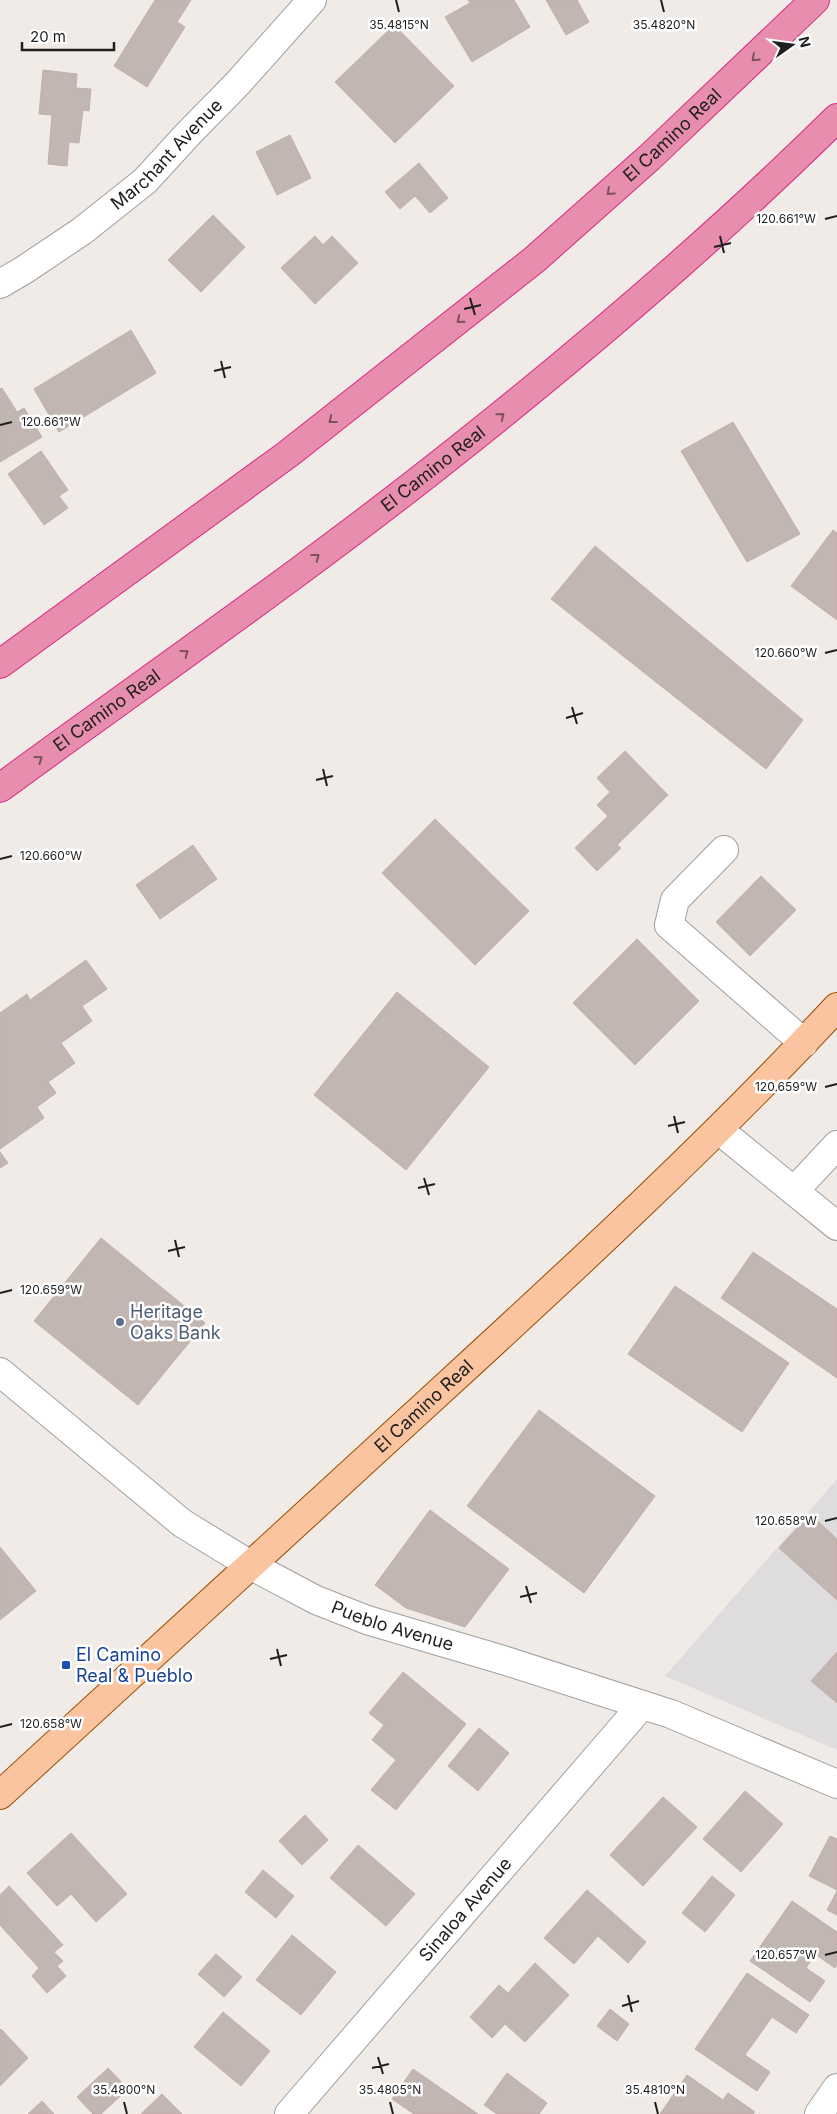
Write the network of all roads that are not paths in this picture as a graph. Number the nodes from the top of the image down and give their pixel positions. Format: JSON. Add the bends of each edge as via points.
{"nodes":[{"id":1,"x":312,"y":0,"type":"edge"},
{"id":2,"x":815,"y":0,"type":"edge"},
{"id":3,"x":837,"y":118,"type":"edge"},
{"id":4,"x":0,"y":284,"type":"edge"},
{"id":5,"x":0,"y":664,"type":"edge"},
{"id":6,"x":0,"y":788,"type":"edge"},
{"id":7,"x":724,"y":850,"type":"dead end"},
{"id":8,"x":837,"y":1007,"type":"edge"},
{"id":9,"x":804,"y":1043,"type":"junction"},
{"id":10,"x":719,"y":1130,"type":"junction"},
{"id":11,"x":837,"y":1146,"type":"edge"},
{"id":12,"x":794,"y":1191,"type":"junction"},
{"id":13,"x":837,"y":1226,"type":"edge"},
{"id":14,"x":0,"y":1372,"type":"edge"},
{"id":15,"x":252,"y":1566,"type":"junction"},
{"id":16,"x":642,"y":1705,"type":"junction"},
{"id":17,"x":837,"y":1784,"type":"edge"},
{"id":18,"x":0,"y":1795,"type":"edge"},
{"id":19,"x":837,"y":2088,"type":"edge"},
{"id":20,"x":289,"y":2114,"type":"edge"},
{"id":21,"x":820,"y":2114,"type":"edge"}],
"edges":[{"from":1,"to":4,"type":"street","name":"Marchant Avenue","via":[[145,181],[82,231]]},
{"from":2,"to":5,"type":"highway","name":"El Camino Real","one_way":true,"via":[[650,157],[534,260],[288,454]]},
{"from":6,"to":3,"type":"highway","name":"El Camino Real","one_way":true,"via":[[466,444],[653,289]]},
{"from":7,"to":9,"type":"street","via":[[675,900],[669,925]]},
{"from":8,"to":9,"type":"main road","name":"El Camino Real"},
{"from":9,"to":10,"type":"main road","name":"El Camino Real"},
{"from":10,"to":12,"type":"street"},
{"from":10,"to":15,"type":"main road","name":"El Camino Real"},
{"from":11,"to":12,"type":"street"},
{"from":12,"to":13,"type":"street"},
{"from":14,"to":15,"type":"street","name":"Pueblo Avenue","via":[[182,1523]]},
{"from":15,"to":16,"type":"street","name":"Pueblo Avenue","via":[[316,1600],[367,1620]]},
{"from":15,"to":18,"type":"main road","name":"El Camino Real"},
{"from":16,"to":17,"type":"street","name":"Pueblo Avenue","via":[[671,1714]]},
{"from":16,"to":20,"type":"street","name":"Sinaloa Avenue"},
{"from":19,"to":21,"type":"street"}]}
